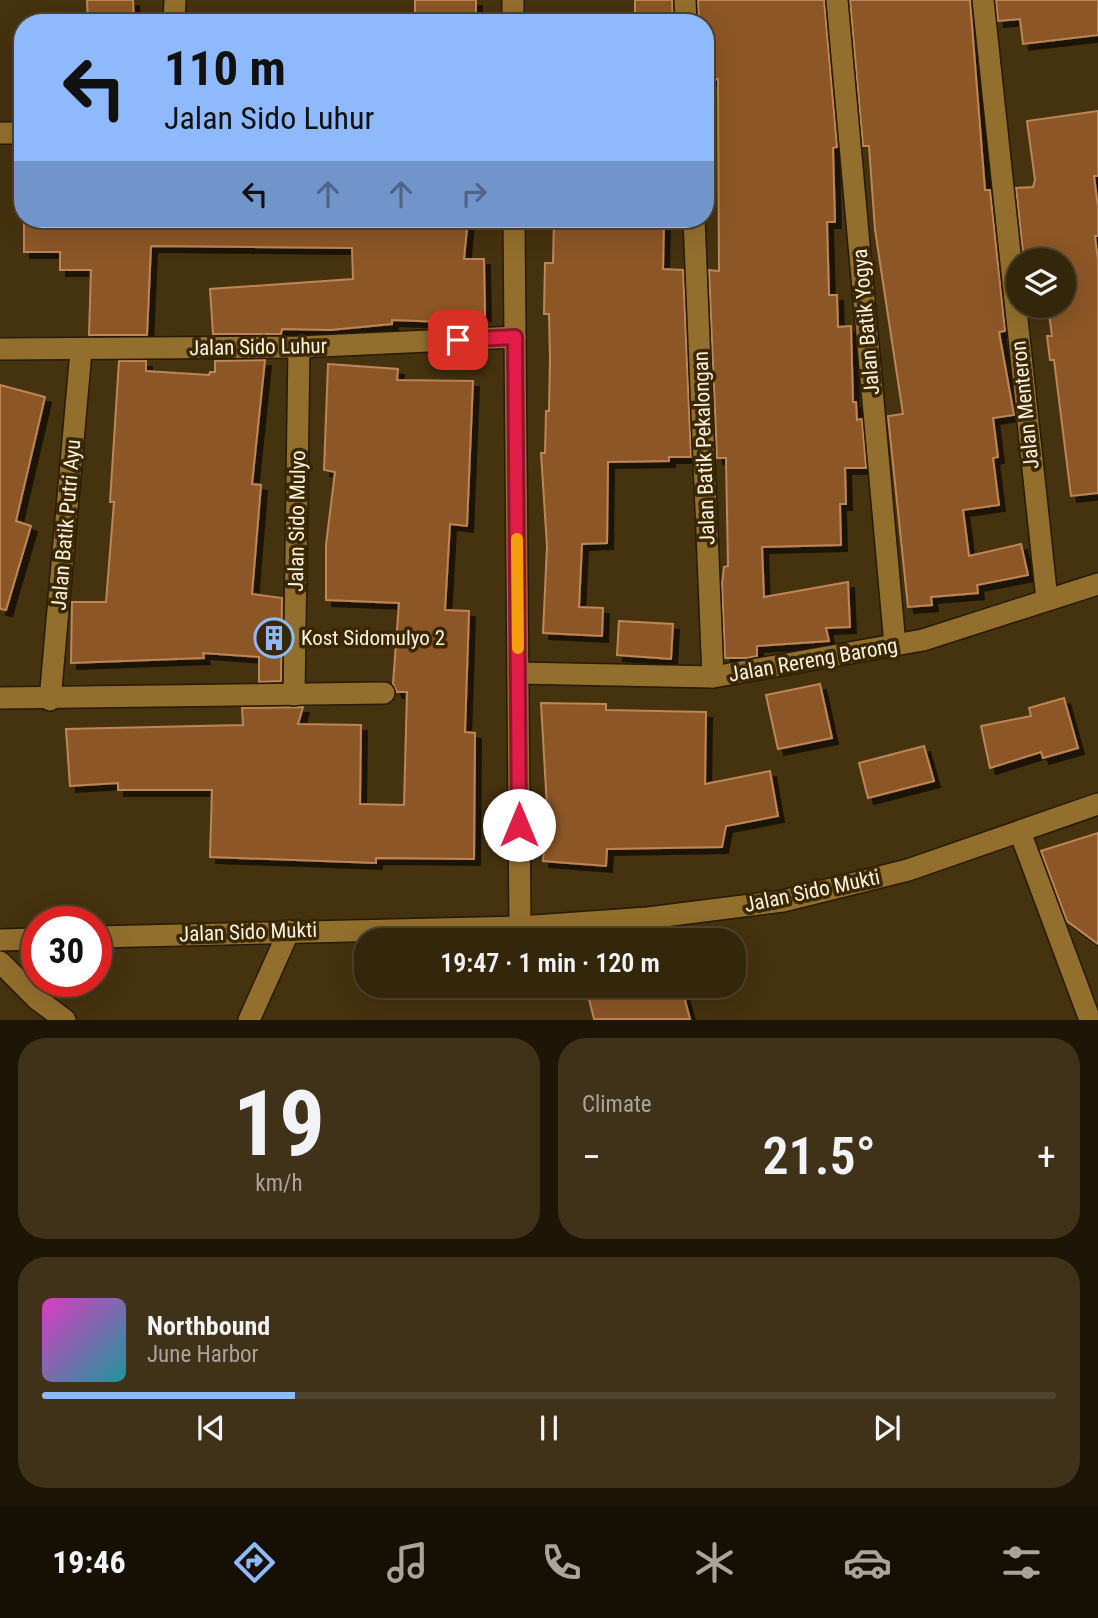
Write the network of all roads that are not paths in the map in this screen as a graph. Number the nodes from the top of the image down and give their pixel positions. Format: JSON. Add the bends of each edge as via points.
{"nodes":[{"id":1,"x":837,"y":0,"type":"edge"},
{"id":2,"x":983,"y":0,"type":"edge"},
{"id":3,"x":514,"y":228,"type":"edge"},
{"id":4,"x":694,"y":228,"type":"edge"},
{"id":5,"x":515,"y":337,"type":"junction"},
{"id":6,"x":299,"y":347,"type":"junction"},
{"id":7,"x":0,"y":349,"type":"edge"},
{"id":8,"x":81,"y":351,"type":"junction"},
{"id":9,"x":1098,"y":584,"type":"edge"},
{"id":10,"x":1047,"y":600,"type":"junction"},
{"id":11,"x":895,"y":645,"type":"junction"},
{"id":12,"x":518,"y":673,"type":"junction"},
{"id":13,"x":713,"y":677,"type":"junction"},
{"id":14,"x":384,"y":693,"type":"dead end"},
{"id":15,"x":294,"y":695,"type":"junction"},
{"id":16,"x":0,"y":698,"type":"edge"},
{"id":17,"x":50,"y":700,"type":"junction"},
{"id":18,"x":1098,"y":804,"type":"edge"},
{"id":19,"x":1020,"y":832,"type":"junction"},
{"id":20,"x":520,"y":927,"type":"junction"},
{"id":21,"x":289,"y":931,"type":"junction"},
{"id":22,"x":112,"y":937,"type":"edge"},
{"id":23,"x":21,"y":939,"type":"edge"},
{"id":24,"x":0,"y":940,"type":"edge"},
{"id":25,"x":0,"y":962,"type":"edge"},
{"id":26,"x":65,"y":1020,"type":"edge"},
{"id":27,"x":249,"y":1020,"type":"edge"},
{"id":28,"x":1090,"y":1020,"type":"edge"}],
"edges":[{"from":1,"to":11,"type":"street","name":"Jalan Batik Yogya"},
{"from":2,"to":10,"type":"street","name":"Jalan Menteron"},
{"from":3,"to":5,"type":"street"},
{"from":4,"to":13,"type":"street","name":"Jalan Batik Pekalongan"},
{"from":5,"to":6,"type":"street","name":"Jalan Sido Luhur"},
{"from":5,"to":12,"type":"street"},
{"from":6,"to":8,"type":"street","name":"Jalan Sido Luhur"},
{"from":6,"to":15,"type":"street","name":"Jalan Sido Mulyo"},
{"from":7,"to":8,"type":"street","name":"Jalan Sido Luhur"},
{"from":8,"to":17,"type":"street","name":"Jalan Batik Putri Ayu"},
{"from":9,"to":10,"type":"street","name":"Jalan Rereng Barong"},
{"from":10,"to":11,"type":"street","name":"Jalan Rereng Barong"},
{"from":11,"to":13,"type":"street","name":"Jalan Rereng Barong"},
{"from":12,"to":13,"type":"street","name":"Jalan Rereng Barong"},
{"from":12,"to":20,"type":"street"},
{"from":14,"to":15,"type":"street"},
{"from":15,"to":17,"type":"street"},
{"from":16,"to":17,"type":"street"},
{"from":18,"to":19,"type":"street","name":"Jalan Sido Mukti"},
{"from":19,"to":20,"type":"street","name":"Jalan Sido Mukti","via":[[908,870],[783,901],[648,918]]},
{"from":19,"to":28,"type":"street"},
{"from":20,"to":21,"type":"street","name":"Jalan Sido Mukti"},
{"from":21,"to":22,"type":"street","name":"Jalan Sido Mukti"},
{"from":21,"to":27,"type":"street"},
{"from":23,"to":24,"type":"street"},
{"from":25,"to":26,"type":"street"}]}
